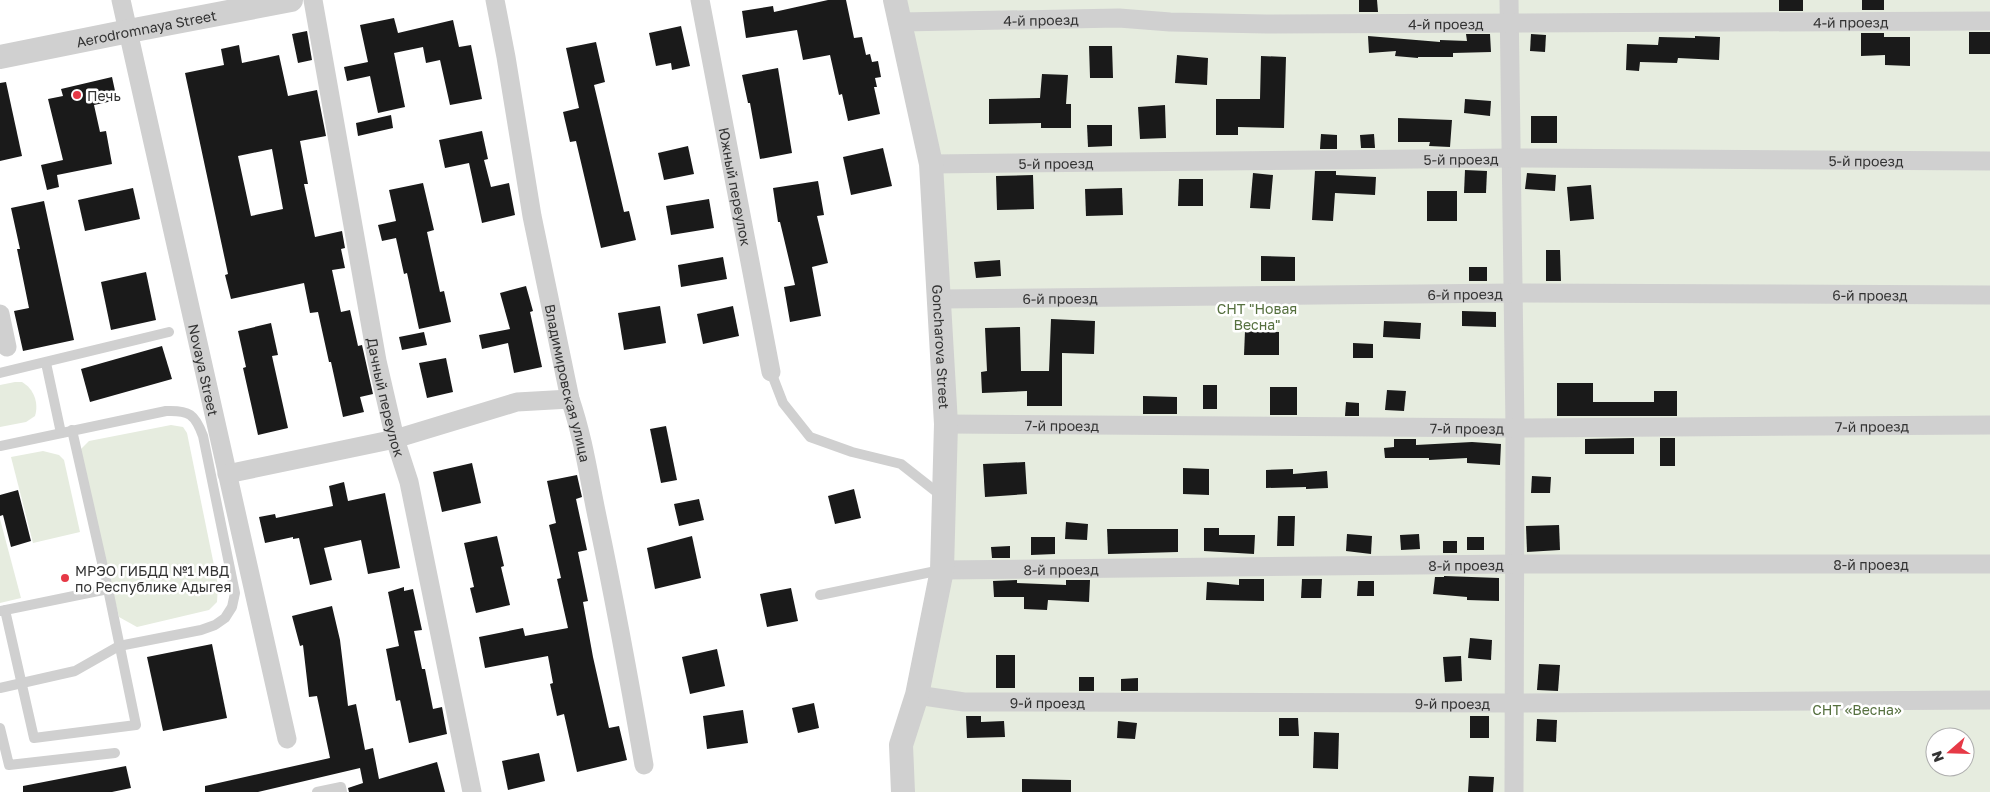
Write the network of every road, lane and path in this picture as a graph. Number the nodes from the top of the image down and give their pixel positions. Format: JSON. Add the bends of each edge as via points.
{"nodes":[{"id":1,"x":121,"y":0,"type":"edge"},
{"id":2,"x":291,"y":0,"type":"edge"},
{"id":3,"x":313,"y":0,"type":"edge"},
{"id":4,"x":495,"y":0,"type":"edge"},
{"id":5,"x":700,"y":0,"type":"edge"},
{"id":6,"x":1509,"y":0,"type":"edge"},
{"id":7,"x":898,"y":11,"type":"edge"},
{"id":8,"x":1990,"y":21,"type":"edge"},
{"id":9,"x":1508,"y":22,"type":"junction"},
{"id":10,"x":129,"y":30,"type":"junction"},
{"id":11,"x":0,"y":57,"type":"edge"},
{"id":12,"x":1512,"y":158,"type":"junction"},
{"id":13,"x":1990,"y":161,"type":"edge"},
{"id":14,"x":931,"y":164,"type":"junction"},
{"id":15,"x":1513,"y":294,"type":"junction"},
{"id":16,"x":1990,"y":295,"type":"edge"},
{"id":17,"x":940,"y":299,"type":"junction"},
{"id":18,"x":0,"y":314,"type":"edge"},
{"id":19,"x":169,"y":332,"type":"dead end"},
{"id":20,"x":7,"y":347,"type":"dead end"},
{"id":21,"x":46,"y":363,"type":"junction"},
{"id":22,"x":770,"y":372,"type":"joint"},
{"id":23,"x":0,"y":373,"type":"edge"},
{"id":24,"x":570,"y":399,"type":"junction"},
{"id":25,"x":946,"y":424,"type":"junction"},
{"id":26,"x":1990,"y":425,"type":"edge"},
{"id":27,"x":1515,"y":428,"type":"junction"},
{"id":28,"x":72,"y":430,"type":"junction"},
{"id":29,"x":61,"y":433,"type":"junction"},
{"id":30,"x":396,"y":439,"type":"junction"},
{"id":31,"x":0,"y":446,"type":"edge"},
{"id":32,"x":227,"y":474,"type":"junction"},
{"id":33,"x":944,"y":498,"type":"junction"},
{"id":34,"x":1514,"y":564,"type":"junction"},
{"id":35,"x":1990,"y":564,"type":"edge"},
{"id":36,"x":942,"y":570,"type":"junction"},
{"id":37,"x":108,"y":589,"type":"junction"},
{"id":38,"x":820,"y":595,"type":"dead end"},
{"id":39,"x":2,"y":610,"type":"edge"},
{"id":40,"x":119,"y":646,"type":"junction"},
{"id":41,"x":22,"y":683,"type":"junction"},
{"id":42,"x":0,"y":688,"type":"edge"},
{"id":43,"x":916,"y":695,"type":"junction"},
{"id":44,"x":1990,"y":700,"type":"edge"},
{"id":45,"x":1515,"y":702,"type":"junction"},
{"id":46,"x":0,"y":728,"type":"edge"},
{"id":47,"x":287,"y":739,"type":"dead end"},
{"id":48,"x":115,"y":753,"type":"dead end"},
{"id":49,"x":644,"y":765,"type":"dead end"},
{"id":50,"x":317,"y":792,"type":"edge"},
{"id":51,"x":342,"y":792,"type":"edge"},
{"id":52,"x":472,"y":792,"type":"edge"},
{"id":53,"x":902,"y":792,"type":"edge"},
{"id":54,"x":1514,"y":792,"type":"edge"}],
"edges":[{"from":1,"to":10,"type":"street","name":"Novaya Street"},
{"from":2,"to":10,"type":"street","name":"Aerodromnaya Street"},
{"from":3,"to":30,"type":"street","name":"Дачный переулок","via":[[377,361]]},
{"from":4,"to":24,"type":"street","name":"Владимировская улица","via":[[532,216]]},
{"from":5,"to":22,"type":"street","name":"Южный переулок"},
{"from":6,"to":9,"type":"street"},
{"from":7,"to":9,"type":"street","name":"4-й проезд","via":[[1267,24]]},
{"from":7,"to":14,"type":"street","name":"Goncharova Street"},
{"from":8,"to":9,"type":"street","name":"4-й проезд"},
{"from":9,"to":12,"type":"street"},
{"from":10,"to":11,"type":"street","name":"Aerodromnaya Street"},
{"from":10,"to":32,"type":"street","name":"Novaya Street"},
{"from":12,"to":13,"type":"street","name":"5-й проезд"},
{"from":12,"to":14,"type":"street","name":"5-й проезд"},
{"from":12,"to":15,"type":"street"},
{"from":14,"to":17,"type":"street","name":"Goncharova Street"},
{"from":15,"to":16,"type":"street","name":"6-й проезд"},
{"from":15,"to":17,"type":"street","name":"6-й проезд"},
{"from":15,"to":27,"type":"street"},
{"from":17,"to":25,"type":"street","name":"Goncharova Street"},
{"from":18,"to":20,"type":"street"},
{"from":19,"to":21,"type":"lane"},
{"from":21,"to":23,"type":"lane"},
{"from":21,"to":29,"type":"lane"},
{"from":22,"to":33,"type":"lane","via":[[783,403],[810,437],[901,464]]},
{"from":24,"to":30,"type":"street","via":[[517,402]]},
{"from":24,"to":49,"type":"street","name":"Владимировская улица","via":[[589,469],[610,572]]},
{"from":25,"to":27,"type":"street","name":"7-й проезд"},
{"from":25,"to":33,"type":"street","name":"Goncharova Street"},
{"from":26,"to":27,"type":"street","name":"7-й проезд"},
{"from":27,"to":34,"type":"street"},
{"from":28,"to":29,"type":"lane"},
{"from":28,"to":37,"type":"lane"},
{"from":28,"to":40,"type":"lane","via":[[182,410],[198,422],[203,436],[235,593],[232,607],[215,625]]},
{"from":29,"to":31,"type":"lane"},
{"from":30,"to":32,"type":"street"},
{"from":30,"to":52,"type":"street","name":"Дачный переулок","via":[[409,482]]},
{"from":32,"to":47,"type":"street","name":"Novaya Street"},
{"from":33,"to":36,"type":"street","name":"Goncharova Street"},
{"from":34,"to":35,"type":"street","name":"8-й проезд"},
{"from":34,"to":36,"type":"street","name":"8-й проезд"},
{"from":34,"to":45,"type":"street"},
{"from":36,"to":38,"type":"lane"},
{"from":36,"to":43,"type":"street","name":"Goncharova Street"},
{"from":37,"to":39,"type":"lane"},
{"from":37,"to":40,"type":"lane"},
{"from":39,"to":41,"type":"lane"},
{"from":40,"to":41,"type":"lane","via":[[75,670]]},
{"from":40,"to":41,"type":"lane","via":[[136,725],[34,738]]},
{"from":41,"to":42,"type":"lane"},
{"from":43,"to":45,"type":"street","name":"9-й проезд","via":[[974,702]]},
{"from":43,"to":53,"type":"street","name":"Goncharova Street","via":[[901,745]]},
{"from":44,"to":45,"type":"street","name":"9-й проезд"},
{"from":45,"to":54,"type":"street"},
{"from":46,"to":48,"type":"lane","via":[[9,765]]},
{"from":50,"to":51,"type":"lane","via":[[341,787]]}]}
